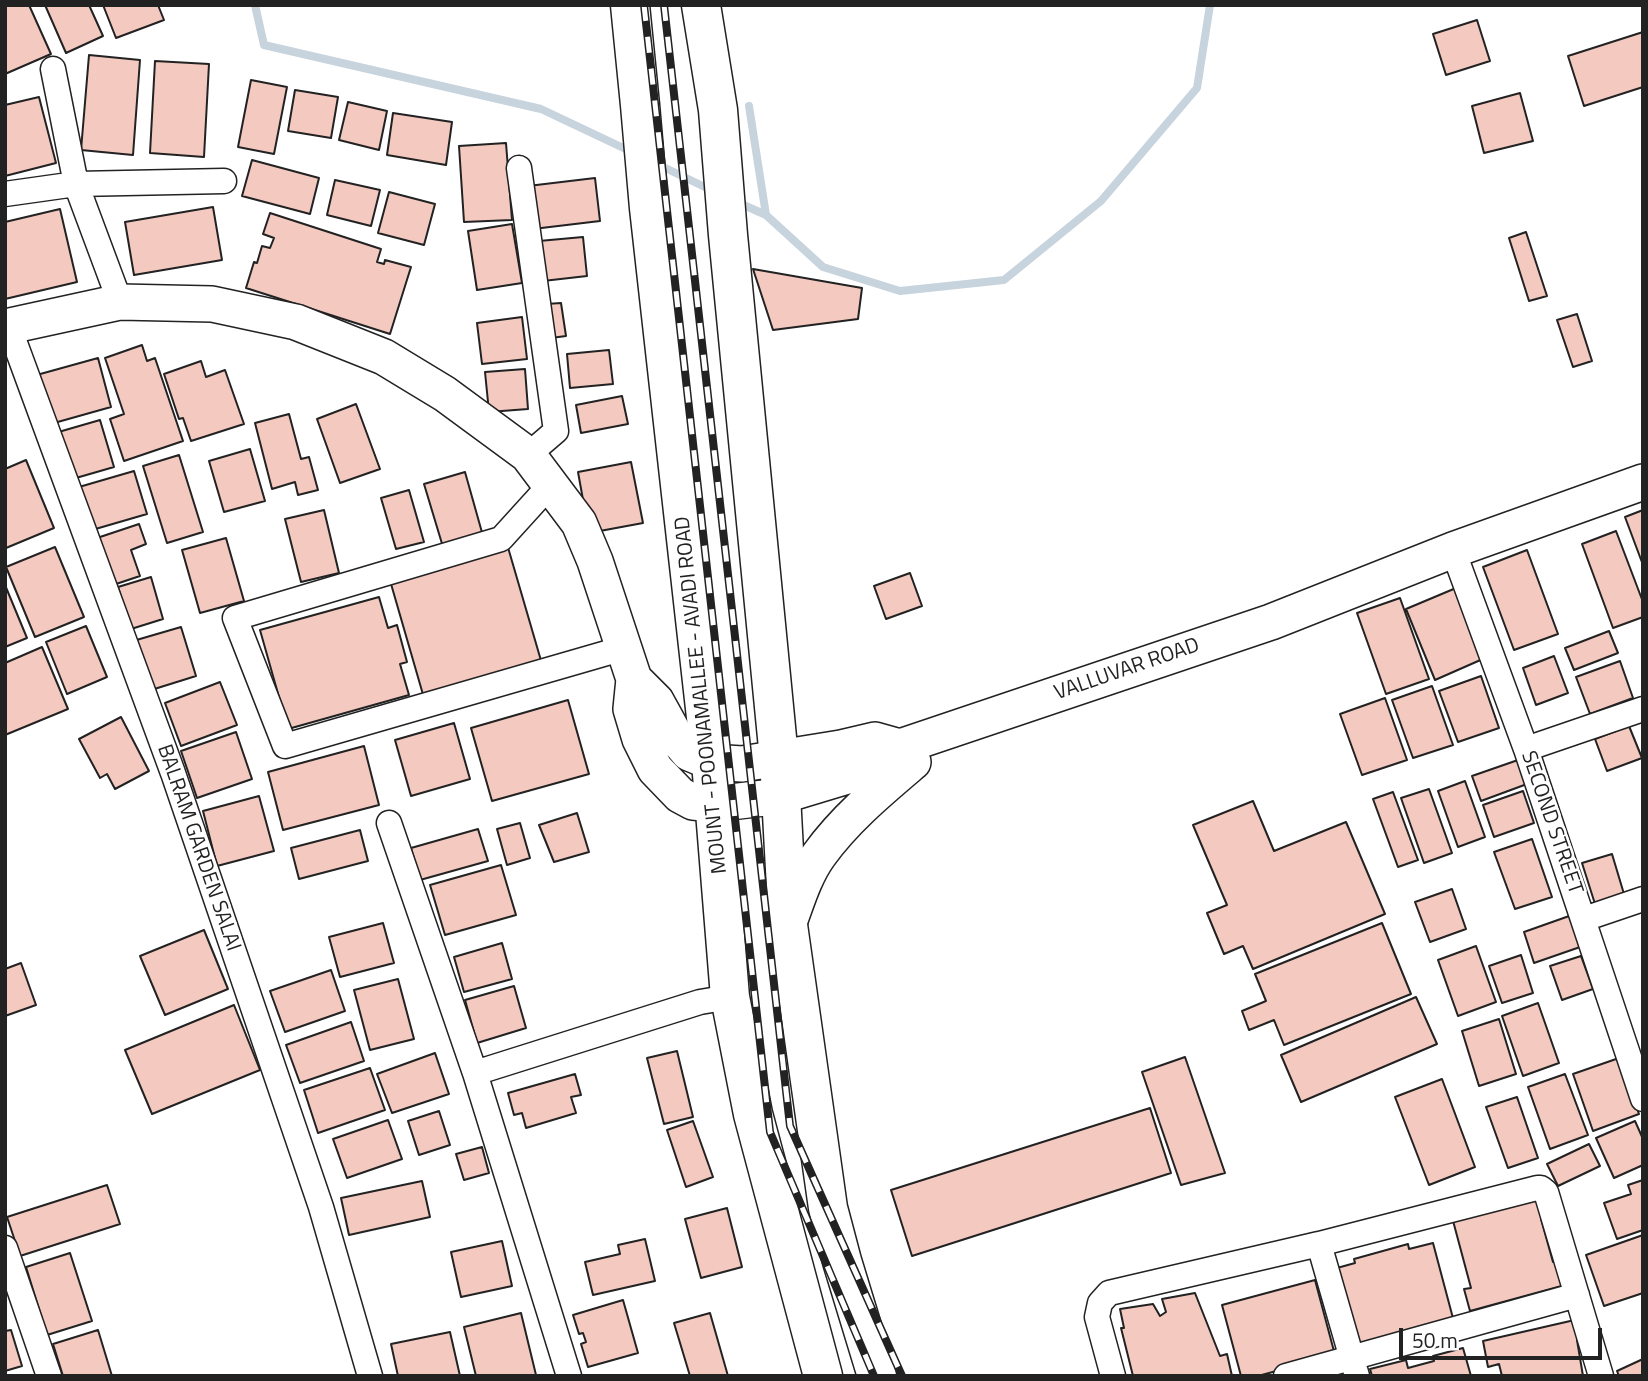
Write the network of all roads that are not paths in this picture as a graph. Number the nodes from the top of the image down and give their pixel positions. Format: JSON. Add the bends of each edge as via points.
{"nodes":[{"id":1,"x":630,"y":5,"type":"edge"},
{"id":2,"x":701,"y":5,"type":"edge"},
{"id":3,"x":53,"y":69,"type":"dead end"},
{"id":4,"x":519,"y":168,"type":"dead end"},
{"id":5,"x":224,"y":181,"type":"dead end"},
{"id":6,"x":76,"y":184,"type":"junction"},
{"id":7,"x":5,"y":194,"type":"edge"},
{"id":8,"x":120,"y":302,"type":"junction"},
{"id":9,"x":7,"y":327,"type":"edge"},
{"id":10,"x":528,"y":454,"type":"junction"},
{"id":11,"x":1643,"y":482,"type":"edge"},
{"id":12,"x":551,"y":485,"type":"junction"},
{"id":13,"x":1453,"y":550,"type":"junction"},
{"id":14,"x":629,"y":663,"type":"junction"},
{"id":15,"x":1643,"y":709,"type":"edge"},
{"id":16,"x":950,"y":729,"type":"junction"},
{"id":17,"x":900,"y":747,"type":"junction"},
{"id":18,"x":1526,"y":749,"type":"junction"},
{"id":19,"x":779,"y":758,"type":"junction"},
{"id":20,"x":710,"y":761,"type":"junction"},
{"id":21,"x":781,"y":796,"type":"junction"},
{"id":22,"x":715,"y":804,"type":"junction"},
{"id":23,"x":389,"y":823,"type":"dead end"},
{"id":24,"x":1643,"y":899,"type":"edge"},
{"id":25,"x":1584,"y":919,"type":"junction"},
{"id":26,"x":788,"y":925,"type":"junction"},
{"id":27,"x":730,"y":997,"type":"junction"},
{"id":28,"x":475,"y":1073,"type":"junction"},
{"id":29,"x":1643,"y":1099,"type":"edge"},
{"id":30,"x":1320,"y":1244,"type":"junction"},
{"id":31,"x":5,"y":1248,"type":"edge"},
{"id":32,"x":1577,"y":1295,"type":"junction"},
{"id":33,"x":1355,"y":1366,"type":"edge"},
{"id":34,"x":49,"y":1376,"type":"edge"},
{"id":35,"x":370,"y":1376,"type":"edge"},
{"id":36,"x":569,"y":1376,"type":"edge"},
{"id":37,"x":823,"y":1376,"type":"edge"},
{"id":38,"x":877,"y":1376,"type":"edge"},
{"id":39,"x":1113,"y":1376,"type":"edge"},
{"id":40,"x":1286,"y":1376,"type":"edge"},
{"id":41,"x":1601,"y":1376,"type":"edge"}],
"edges":[{"from":1,"to":20,"type":"main road","name":"MOUNT - POONAMALLEE - AVADI ROAD"},
{"from":2,"to":19,"type":"main road","via":[[718,110]]},
{"from":3,"to":6,"type":"street"},
{"from":4,"to":10,"type":"street","via":[[556,430]]},
{"from":5,"to":6,"type":"street"},
{"from":6,"to":7,"type":"street"},
{"from":6,"to":8,"type":"street"},
{"from":8,"to":9,"type":"main road"},
{"from":8,"to":10,"type":"main road","via":[[212,304],[296,323],[384,358],[445,394]]},
{"from":9,"to":35,"type":"street","name":"BALRAM GARDEN SALAI","via":[[178,786],[321,1207]]},
{"from":10,"to":12,"type":"main road"},
{"from":11,"to":13,"type":"main road","name":"VALLUVAR ROAD"},
{"from":12,"to":14,"type":"main road","via":[[579,523]]},
{"from":12,"to":14,"type":"street","via":[[501,539],[235,618],[285,746]]},
{"from":13,"to":16,"type":"main road","name":"VALLUVAR ROAD","via":[[1271,622]]},
{"from":13,"to":18,"type":"street","name":"SECOND STREET"},
{"from":14,"to":20,"type":"main road","name":"VALLUVAR ROAD","via":[[677,739],[689,753]]},
{"from":14,"to":22,"type":"main road","via":[[631,709],[656,769],[680,795],[693,802]]},
{"from":15,"to":18,"type":"street"},
{"from":16,"to":17,"type":"main road","name":"VALLUVAR ROAD"},
{"from":16,"to":26,"type":"main road","via":[[867,802],[819,855],[803,882]]},
{"from":17,"to":19,"type":"main road","name":"VALLUVAR ROAD","via":[[875,740]]},
{"from":17,"to":21,"type":"main road","via":[[877,767]]},
{"from":18,"to":25,"type":"street","name":"SECOND STREET"},
{"from":19,"to":20,"type":"main road","name":"VALLUVAR ROAD","via":[[742,764]]},
{"from":19,"to":21,"type":"main road"},
{"from":20,"to":22,"type":"main road","name":"MOUNT - POONAMALLEE - AVADI ROAD"},
{"from":21,"to":22,"type":"main road"},
{"from":21,"to":26,"type":"main road"},
{"from":22,"to":27,"type":"main road","name":"MOUNT - POONAMALLEE - AVADI ROAD"},
{"from":23,"to":28,"type":"street"},
{"from":24,"to":25,"type":"street"},
{"from":25,"to":29,"type":"street","name":"SECOND STREET"},
{"from":26,"to":38,"type":"main road","via":[[828,1208]]},
{"from":27,"to":28,"type":"street","via":[[700,1002]]},
{"from":27,"to":37,"type":"main road","name":"MOUNT - POONAMALLEE - AVADI ROAD","via":[[753,1114]]},
{"from":28,"to":36,"type":"street"},
{"from":30,"to":32,"type":"street","via":[[1541,1188]]},
{"from":30,"to":33,"type":"street"},
{"from":30,"to":39,"type":"street","via":[[1109,1293],[1100,1303],[1097,1317]]},
{"from":31,"to":34,"type":"street"},
{"from":32,"to":33,"type":"street"},
{"from":32,"to":41,"type":"street"},
{"from":33,"to":40,"type":"street"}]}
